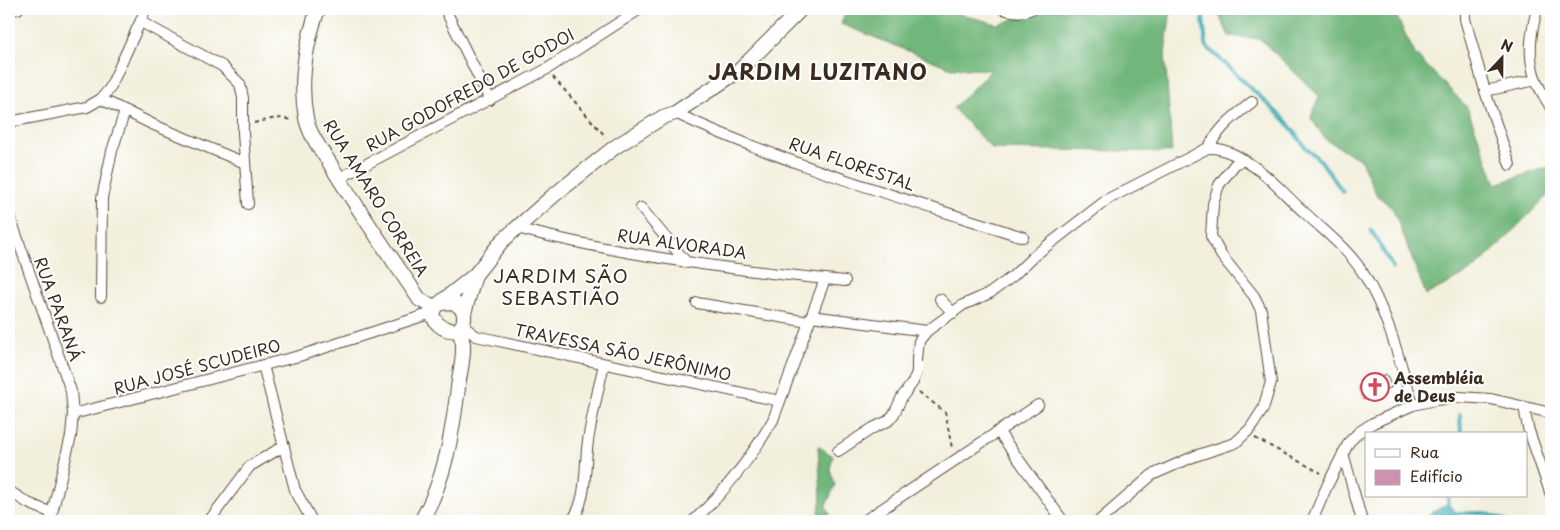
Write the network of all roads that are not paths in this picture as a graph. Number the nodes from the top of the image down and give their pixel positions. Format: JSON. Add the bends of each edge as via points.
{"nodes":[{"id":1,"x":18,"y":9,"type":"edge"},
{"id":2,"x":146,"y":9,"type":"edge"},
{"id":3,"x":318,"y":9,"type":"edge"},
{"id":4,"x":444,"y":9,"type":"edge"},
{"id":5,"x":640,"y":9,"type":"edge"},
{"id":6,"x":800,"y":9,"type":"edge"},
{"id":7,"x":1003,"y":9,"type":"edge"},
{"id":8,"x":1032,"y":9,"type":"edge"},
{"id":9,"x":1465,"y":9,"type":"edge"},
{"id":10,"x":1537,"y":9,"type":"edge"},
{"id":11,"x":9,"y":10,"type":"edge"},
{"id":12,"x":140,"y":22,"type":"junction"},
{"id":13,"x":1536,"y":80,"type":"junction"},
{"id":14,"x":1485,"y":91,"type":"junction"},
{"id":15,"x":1548,"y":97,"type":"edge"},
{"id":16,"x":101,"y":99,"type":"junction"},
{"id":17,"x":490,"y":100,"type":"junction"},
{"id":18,"x":1252,"y":102,"type":"dead end"},
{"id":19,"x":1551,"y":108,"type":"edge"},
{"id":20,"x":126,"y":112,"type":"junction"},
{"id":21,"x":675,"y":113,"type":"junction"},
{"id":22,"x":9,"y":122,"type":"edge"},
{"id":23,"x":1208,"y":148,"type":"junction"},
{"id":24,"x":1244,"y":160,"type":"junction"},
{"id":25,"x":245,"y":163,"type":"junction"},
{"id":26,"x":1510,"y":165,"type":"dead end"},
{"id":27,"x":338,"y":179,"type":"junction"},
{"id":28,"x":248,"y":204,"type":"dead end"},
{"id":29,"x":641,"y":208,"type":"dead end"},
{"id":30,"x":9,"y":214,"type":"edge"},
{"id":31,"x":516,"y":228,"type":"junction"},
{"id":32,"x":1022,"y":237,"type":"dead end"},
{"id":33,"x":687,"y":263,"type":"junction"},
{"id":34,"x":475,"y":275,"type":"junction"},
{"id":35,"x":825,"y":279,"type":"junction"},
{"id":36,"x":845,"y":281,"type":"dead end"},
{"id":37,"x":102,"y":297,"type":"dead end"},
{"id":38,"x":940,"y":299,"type":"dead end"},
{"id":39,"x":697,"y":302,"type":"dead end"},
{"id":40,"x":436,"y":308,"type":"junction"},
{"id":41,"x":952,"y":313,"type":"junction"},
{"id":42,"x":810,"y":319,"type":"junction"},
{"id":43,"x":462,"y":323,"type":"junction"},
{"id":44,"x":927,"y":331,"type":"junction"},
{"id":45,"x":604,"y":364,"type":"junction"},
{"id":46,"x":263,"y":366,"type":"junction"},
{"id":47,"x":780,"y":401,"type":"junction"},
{"id":48,"x":1038,"y":404,"type":"dead end"},
{"id":49,"x":1413,"y":405,"type":"junction"},
{"id":50,"x":1524,"y":408,"type":"junction"},
{"id":51,"x":1551,"y":413,"type":"edge"},
{"id":52,"x":73,"y":414,"type":"junction"},
{"id":53,"x":998,"y":431,"type":"junction"},
{"id":54,"x":284,"y":446,"type":"junction"},
{"id":55,"x":838,"y":451,"type":"dead end"},
{"id":56,"x":1343,"y":453,"type":"junction"},
{"id":57,"x":9,"y":491,"type":"edge"},
{"id":58,"x":1551,"y":495,"type":"edge"},
{"id":59,"x":51,"y":517,"type":"edge"},
{"id":60,"x":209,"y":521,"type":"edge"},
{"id":61,"x":312,"y":521,"type":"edge"},
{"id":62,"x":421,"y":521,"type":"edge"},
{"id":63,"x":559,"y":521,"type":"edge"},
{"id":64,"x":573,"y":521,"type":"edge"},
{"id":65,"x":693,"y":521,"type":"edge"},
{"id":66,"x":864,"y":521,"type":"edge"},
{"id":67,"x":1062,"y":521,"type":"edge"},
{"id":68,"x":1099,"y":521,"type":"edge"},
{"id":69,"x":1312,"y":521,"type":"edge"},
{"id":70,"x":1362,"y":521,"type":"edge"}],
"edges":[{"from":1,"to":11,"type":"street"},
{"from":2,"to":12,"type":"street"},
{"from":3,"to":27,"type":"street","name":"RUA AMARO CORREIA","via":[[306,54],[304,103],[308,127]]},
{"from":4,"to":17,"type":"street"},
{"from":5,"to":17,"type":"street","name":"RUA GODOFREDO DE GODOI","via":[[547,69]]},
{"from":6,"to":21,"type":"street","via":[[740,70]]},
{"from":7,"to":8,"type":"street","via":[[1011,12]]},
{"from":9,"to":14,"type":"street"},
{"from":10,"to":13,"type":"street","via":[[1531,32]]},
{"from":12,"to":16,"type":"street","via":[[110,88]]},
{"from":12,"to":25,"type":"street","via":[[222,66],[240,84]]},
{"from":13,"to":14,"type":"street"},
{"from":13,"to":15,"type":"street"},
{"from":14,"to":26,"type":"street"},
{"from":15,"to":19,"type":"street"},
{"from":16,"to":20,"type":"street"},
{"from":16,"to":22,"type":"street","via":[[87,107]]},
{"from":17,"to":27,"type":"street","name":"RUA GODOFREDO DE GODOI"},
{"from":18,"to":23,"type":"street","via":[[1229,120]]},
{"from":20,"to":25,"type":"street"},
{"from":20,"to":37,"type":"street","via":[[112,151],[102,198]]},
{"from":21,"to":31,"type":"street","via":[[615,147]]},
{"from":21,"to":32,"type":"street","name":"RUA FLORESTAL","via":[[740,141],[862,185]]},
{"from":23,"to":24,"type":"street","via":[[1217,147]]},
{"from":23,"to":41,"type":"street","via":[[1108,199],[990,293]]},
{"from":24,"to":49,"type":"street","via":[[1266,175],[1362,271],[1375,295]]},
{"from":24,"to":68,"type":"street","via":[[1235,164],[1219,185],[1213,204],[1211,236],[1261,310],[1271,382],[1263,409],[1250,429],[1234,443],[1152,475]]},
{"from":25,"to":28,"type":"street"},
{"from":27,"to":40,"type":"street","name":"RUA AMARO CORREIA","via":[[420,300]]},
{"from":29,"to":33,"type":"street"},
{"from":30,"to":52,"type":"street","name":"RUA PARANÁ","via":[[72,390]]},
{"from":31,"to":33,"type":"street","name":"RUA ALVORADA","via":[[605,249]]},
{"from":31,"to":34,"type":"street"},
{"from":33,"to":35,"type":"street","name":"RUA ALVORADA"},
{"from":34,"to":40,"type":"street"},
{"from":34,"to":43,"type":"street"},
{"from":35,"to":36,"type":"street","name":"RUA ALVORADA"},
{"from":35,"to":42,"type":"street"},
{"from":38,"to":41,"type":"street"},
{"from":39,"to":42,"type":"street"},
{"from":40,"to":43,"type":"street","via":[[448,301],[454,302],[459,305]]},
{"from":40,"to":43,"type":"street","via":[[434,321],[441,326],[452,331]]},
{"from":40,"to":46,"type":"street","name":"RUA JOSÉ SCUDEIRO"},
{"from":41,"to":44,"type":"street"},
{"from":42,"to":44,"type":"street"},
{"from":42,"to":47,"type":"street"},
{"from":43,"to":45,"type":"street","name":"TRAVESSA SÃO JERÔNIMO","via":[[476,336]]},
{"from":43,"to":62,"type":"street","via":[[463,346],[446,456],[438,487]]},
{"from":44,"to":55,"type":"street","via":[[919,341],[917,372],[888,421]]},
{"from":45,"to":47,"type":"street","name":"TRAVESSA SÃO JERÔNIMO"},
{"from":45,"to":64,"type":"street","via":[[588,441],[582,500]]},
{"from":46,"to":52,"type":"street","name":"RUA JOSÉ SCUDEIRO"},
{"from":46,"to":54,"type":"street"},
{"from":47,"to":65,"type":"street","via":[[761,441]]},
{"from":48,"to":53,"type":"street"},
{"from":49,"to":50,"type":"street","via":[[1459,397]]},
{"from":49,"to":56,"type":"street","via":[[1359,432]]},
{"from":50,"to":51,"type":"street"},
{"from":50,"to":58,"type":"street"},
{"from":52,"to":59,"type":"street","via":[[71,436]]},
{"from":53,"to":66,"type":"street"},
{"from":53,"to":67,"type":"street"},
{"from":54,"to":60,"type":"street","via":[[250,466]]},
{"from":54,"to":61,"type":"street","via":[[295,490]]},
{"from":56,"to":69,"type":"street"},
{"from":56,"to":70,"type":"street"},
{"from":57,"to":59,"type":"street"},
{"from":63,"to":64,"type":"street"}]}
